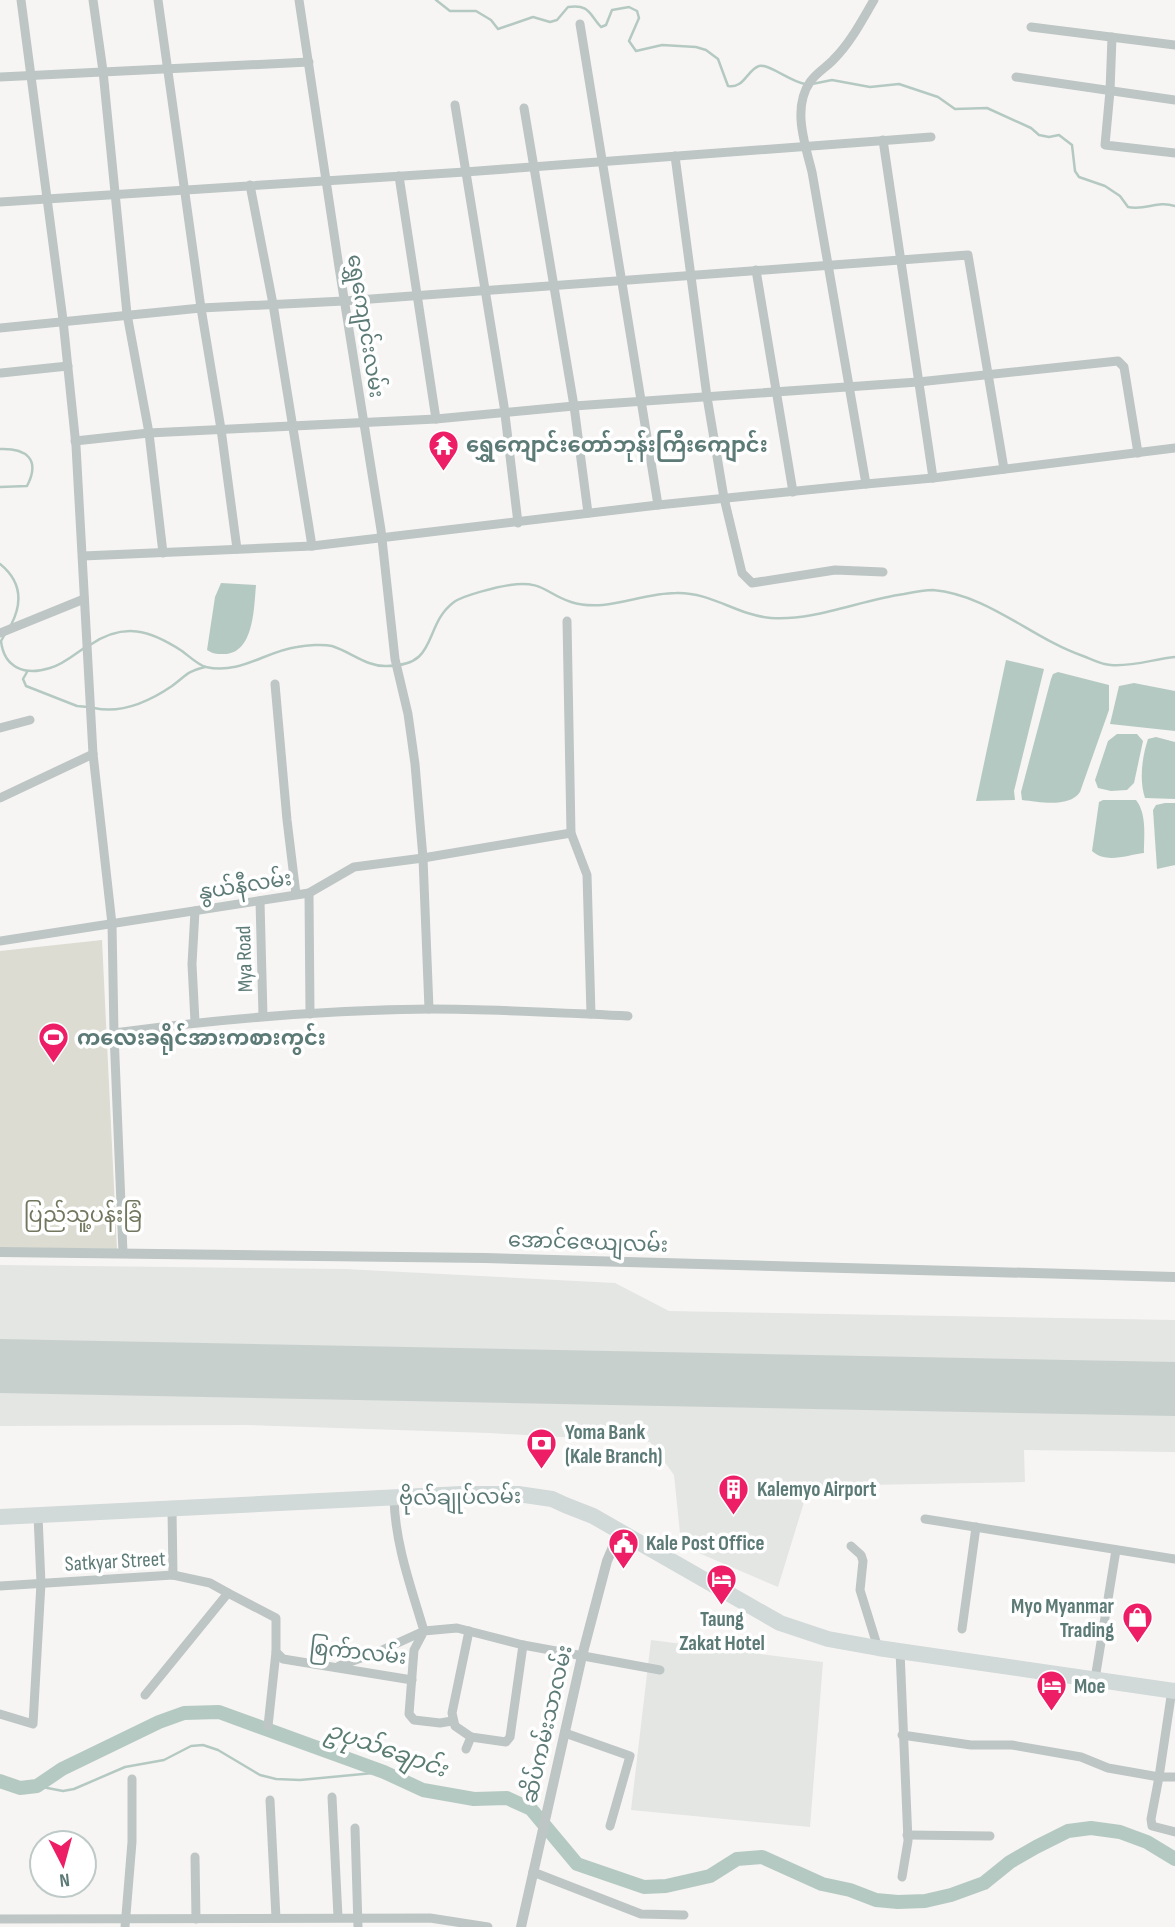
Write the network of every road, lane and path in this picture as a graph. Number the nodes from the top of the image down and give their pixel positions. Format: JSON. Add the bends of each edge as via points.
{"nodes":[{"id":1,"x":21,"y":0,"type":"edge"},
{"id":2,"x":93,"y":0,"type":"edge"},
{"id":3,"x":158,"y":0,"type":"edge"},
{"id":4,"x":299,"y":0,"type":"edge"},
{"id":5,"x":874,"y":0,"type":"edge"},
{"id":6,"x":580,"y":24,"type":"dead end"},
{"id":7,"x":1031,"y":27,"type":"dead end"},
{"id":8,"x":1112,"y":37,"type":"junction"},
{"id":9,"x":1175,"y":45,"type":"edge"},
{"id":10,"x":309,"y":62,"type":"junction"},
{"id":11,"x":168,"y":69,"type":"junction"},
{"id":12,"x":103,"y":71,"type":"junction"},
{"id":13,"x":30,"y":75,"type":"junction"},
{"id":14,"x":0,"y":77,"type":"edge"},
{"id":15,"x":1016,"y":77,"type":"dead end"},
{"id":16,"x":1110,"y":91,"type":"junction"},
{"id":17,"x":1175,"y":100,"type":"edge"},
{"id":18,"x":455,"y":105,"type":"dead end"},
{"id":19,"x":524,"y":108,"type":"dead end"},
{"id":20,"x":931,"y":136,"type":"dead end"},
{"id":21,"x":883,"y":140,"type":"junction"},
{"id":22,"x":805,"y":146,"type":"junction"},
{"id":23,"x":1175,"y":153,"type":"edge"},
{"id":24,"x":675,"y":156,"type":"junction"},
{"id":25,"x":602,"y":162,"type":"junction"},
{"id":26,"x":533,"y":167,"type":"junction"},
{"id":27,"x":465,"y":172,"type":"junction"},
{"id":28,"x":399,"y":176,"type":"junction"},
{"id":29,"x":327,"y":180,"type":"junction"},
{"id":30,"x":250,"y":185,"type":"junction"},
{"id":31,"x":184,"y":190,"type":"junction"},
{"id":32,"x":116,"y":194,"type":"junction"},
{"id":33,"x":47,"y":199,"type":"junction"},
{"id":34,"x":0,"y":202,"type":"edge"},
{"id":35,"x":901,"y":260,"type":"junction"},
{"id":36,"x":828,"y":266,"type":"junction"},
{"id":37,"x":756,"y":270,"type":"junction"},
{"id":38,"x":692,"y":275,"type":"junction"},
{"id":39,"x":621,"y":281,"type":"junction"},
{"id":40,"x":552,"y":285,"type":"junction"},
{"id":41,"x":486,"y":291,"type":"junction"},
{"id":42,"x":416,"y":296,"type":"junction"},
{"id":43,"x":344,"y":301,"type":"junction"},
{"id":44,"x":273,"y":304,"type":"junction"},
{"id":45,"x":201,"y":308,"type":"junction"},
{"id":46,"x":127,"y":314,"type":"junction"},
{"id":47,"x":62,"y":320,"type":"junction"},
{"id":48,"x":0,"y":328,"type":"edge"},
{"id":49,"x":68,"y":366,"type":"junction"},
{"id":50,"x":1,"y":373,"type":"edge"},
{"id":51,"x":989,"y":377,"type":"junction"},
{"id":52,"x":918,"y":382,"type":"junction"},
{"id":53,"x":849,"y":386,"type":"junction"},
{"id":54,"x":778,"y":391,"type":"junction"},
{"id":55,"x":707,"y":397,"type":"junction"},
{"id":56,"x":643,"y":401,"type":"junction"},
{"id":57,"x":574,"y":406,"type":"junction"},
{"id":58,"x":504,"y":412,"type":"junction"},
{"id":59,"x":436,"y":419,"type":"junction"},
{"id":60,"x":364,"y":423,"type":"junction"},
{"id":61,"x":292,"y":426,"type":"junction"},
{"id":62,"x":221,"y":429,"type":"junction"},
{"id":63,"x":149,"y":433,"type":"junction"},
{"id":64,"x":75,"y":441,"type":"junction"},
{"id":65,"x":1175,"y":448,"type":"edge"},
{"id":66,"x":1138,"y":453,"type":"junction"},
{"id":67,"x":1004,"y":470,"type":"junction"},
{"id":68,"x":933,"y":478,"type":"junction"},
{"id":69,"x":866,"y":484,"type":"junction"},
{"id":70,"x":793,"y":492,"type":"junction"},
{"id":71,"x":724,"y":498,"type":"junction"},
{"id":72,"x":658,"y":505,"type":"junction"},
{"id":73,"x":587,"y":513,"type":"junction"},
{"id":74,"x":518,"y":523,"type":"junction"},
{"id":75,"x":382,"y":538,"type":"junction"},
{"id":76,"x":312,"y":546,"type":"junction"},
{"id":77,"x":237,"y":549,"type":"junction"},
{"id":78,"x":163,"y":553,"type":"junction"},
{"id":79,"x":83,"y":556,"type":"junction"},
{"id":80,"x":883,"y":572,"type":"dead end"},
{"id":81,"x":84,"y":599,"type":"junction"},
{"id":82,"x":567,"y":621,"type":"dead end"},
{"id":83,"x":0,"y":633,"type":"edge"},
{"id":84,"x":275,"y":684,"type":"dead end"},
{"id":85,"x":30,"y":720,"type":"dead end"},
{"id":86,"x":0,"y":728,"type":"edge"},
{"id":87,"x":93,"y":754,"type":"junction"},
{"id":88,"x":0,"y":798,"type":"edge"},
{"id":89,"x":571,"y":833,"type":"junction"},
{"id":90,"x":423,"y":858,"type":"junction"},
{"id":91,"x":309,"y":893,"type":"junction"},
{"id":92,"x":296,"y":894,"type":"junction"},
{"id":93,"x":260,"y":901,"type":"junction"},
{"id":94,"x":195,"y":911,"type":"junction"},
{"id":95,"x":112,"y":924,"type":"junction"},
{"id":96,"x":0,"y":941,"type":"edge"},
{"id":97,"x":429,"y":1009,"type":"junction"},
{"id":98,"x":310,"y":1014,"type":"junction"},
{"id":99,"x":591,"y":1014,"type":"junction"},
{"id":100,"x":263,"y":1016,"type":"junction"},
{"id":101,"x":628,"y":1016,"type":"dead end"},
{"id":102,"x":195,"y":1022,"type":"junction"},
{"id":103,"x":114,"y":1033,"type":"junction"},
{"id":104,"x":0,"y":1252,"type":"edge"},
{"id":105,"x":123,"y":1253,"type":"junction"},
{"id":106,"x":1175,"y":1277,"type":"edge"},
{"id":107,"x":394,"y":1498,"type":"junction"},
{"id":108,"x":172,"y":1510,"type":"junction"},
{"id":109,"x":38,"y":1516,"type":"junction"},
{"id":110,"x":0,"y":1517,"type":"edge"},
{"id":111,"x":925,"y":1519,"type":"dead end"},
{"id":112,"x":976,"y":1527,"type":"junction"},
{"id":113,"x":619,"y":1533,"type":"junction"},
{"id":114,"x":851,"y":1546,"type":"dead end"},
{"id":115,"x":1115,"y":1550,"type":"junction"},
{"id":116,"x":1175,"y":1559,"type":"edge"},
{"id":117,"x":173,"y":1575,"type":"junction"},
{"id":118,"x":41,"y":1583,"type":"junction"},
{"id":119,"x":0,"y":1586,"type":"edge"},
{"id":120,"x":228,"y":1593,"type":"junction"},
{"id":121,"x":962,"y":1629,"type":"dead end"},
{"id":122,"x":424,"y":1631,"type":"junction"},
{"id":123,"x":469,"y":1631,"type":"junction"},
{"id":124,"x":523,"y":1645,"type":"junction"},
{"id":125,"x":878,"y":1648,"type":"junction"},
{"id":126,"x":900,"y":1651,"type":"junction"},
{"id":127,"x":276,"y":1652,"type":"junction"},
{"id":128,"x":582,"y":1656,"type":"junction"},
{"id":129,"x":336,"y":1667,"type":"junction"},
{"id":130,"x":660,"y":1670,"type":"dead end"},
{"id":131,"x":1095,"y":1679,"type":"junction"},
{"id":132,"x":412,"y":1680,"type":"junction"},
{"id":133,"x":1173,"y":1690,"type":"edge"},
{"id":134,"x":145,"y":1695,"type":"dead end"},
{"id":135,"x":0,"y":1714,"type":"edge"},
{"id":136,"x":452,"y":1721,"type":"junction"},
{"id":137,"x":268,"y":1727,"type":"dead end"},
{"id":138,"x":565,"y":1733,"type":"junction"},
{"id":139,"x":902,"y":1735,"type":"junction"},
{"id":140,"x":471,"y":1737,"type":"junction"},
{"id":141,"x":466,"y":1749,"type":"dead end"},
{"id":142,"x":1159,"y":1777,"type":"junction"},
{"id":143,"x":1175,"y":1777,"type":"edge"},
{"id":144,"x":132,"y":1779,"type":"dead end"},
{"id":145,"x":332,"y":1797,"type":"dead end"},
{"id":146,"x":270,"y":1800,"type":"dead end"},
{"id":147,"x":610,"y":1826,"type":"dead end"},
{"id":148,"x":355,"y":1828,"type":"dead end"},
{"id":149,"x":1175,"y":1832,"type":"edge"},
{"id":150,"x":907,"y":1835,"type":"junction"},
{"id":151,"x":990,"y":1836,"type":"dead end"},
{"id":152,"x":195,"y":1857,"type":"dead end"},
{"id":153,"x":533,"y":1872,"type":"junction"},
{"id":154,"x":902,"y":1877,"type":"dead end"},
{"id":155,"x":684,"y":1915,"type":"dead end"},
{"id":156,"x":338,"y":1917,"type":"junction"},
{"id":157,"x":276,"y":1918,"type":"junction"},
{"id":158,"x":0,"y":1919,"type":"edge"},
{"id":159,"x":196,"y":1919,"type":"junction"},
{"id":160,"x":358,"y":1922,"type":"edge"},
{"id":161,"x":126,"y":1924,"type":"edge"},
{"id":162,"x":488,"y":1927,"type":"edge"},
{"id":163,"x":521,"y":1927,"type":"edge"}],
"edges":[{"from":1,"to":13,"type":"street"},
{"from":2,"to":12,"type":"street"},
{"from":3,"to":11,"type":"street"},
{"from":4,"to":10,"type":"street","name":"ရွှေကျောင်းလမ်း"},
{"from":5,"to":22,"type":"street","via":[[850,39],[810,82],[801,123]]},
{"from":6,"to":25,"type":"street"},
{"from":7,"to":8,"type":"street"},
{"from":8,"to":9,"type":"street"},
{"from":8,"to":16,"type":"street"},
{"from":10,"to":11,"type":"street"},
{"from":10,"to":29,"type":"street","name":"ရွှေကျောင်းလမ်း"},
{"from":11,"to":12,"type":"street"},
{"from":11,"to":31,"type":"street"},
{"from":12,"to":13,"type":"street"},
{"from":12,"to":32,"type":"street"},
{"from":13,"to":14,"type":"street"},
{"from":13,"to":33,"type":"street"},
{"from":15,"to":16,"type":"street"},
{"from":16,"to":17,"type":"street"},
{"from":16,"to":23,"type":"street","via":[[1105,145]]},
{"from":18,"to":27,"type":"street"},
{"from":19,"to":26,"type":"street"},
{"from":20,"to":21,"type":"street"},
{"from":21,"to":22,"type":"street"},
{"from":21,"to":35,"type":"street"},
{"from":22,"to":24,"type":"street"},
{"from":22,"to":36,"type":"street"},
{"from":24,"to":25,"type":"street"},
{"from":24,"to":38,"type":"street"},
{"from":25,"to":26,"type":"street"},
{"from":25,"to":39,"type":"street"},
{"from":26,"to":27,"type":"street"},
{"from":26,"to":40,"type":"street"},
{"from":27,"to":28,"type":"street"},
{"from":27,"to":41,"type":"street"},
{"from":28,"to":29,"type":"street"},
{"from":28,"to":42,"type":"street"},
{"from":29,"to":30,"type":"street"},
{"from":29,"to":43,"type":"street","name":"ရွှေကျောင်းလမ်း"},
{"from":30,"to":31,"type":"street"},
{"from":30,"to":44,"type":"street"},
{"from":31,"to":32,"type":"street"},
{"from":31,"to":45,"type":"street"},
{"from":32,"to":33,"type":"street"},
{"from":32,"to":46,"type":"street"},
{"from":33,"to":34,"type":"street"},
{"from":33,"to":47,"type":"street"},
{"from":35,"to":36,"type":"street"},
{"from":35,"to":51,"type":"street","via":[[968,255]]},
{"from":35,"to":52,"type":"street"},
{"from":36,"to":37,"type":"street"},
{"from":36,"to":53,"type":"street"},
{"from":37,"to":38,"type":"street"},
{"from":37,"to":54,"type":"street"},
{"from":38,"to":39,"type":"street"},
{"from":38,"to":55,"type":"street"},
{"from":39,"to":40,"type":"street"},
{"from":39,"to":56,"type":"street"},
{"from":40,"to":41,"type":"street"},
{"from":40,"to":57,"type":"street"},
{"from":41,"to":42,"type":"street"},
{"from":41,"to":58,"type":"street"},
{"from":42,"to":43,"type":"street"},
{"from":42,"to":59,"type":"street"},
{"from":43,"to":44,"type":"street"},
{"from":43,"to":60,"type":"street","name":"ရွှေကျောင်းလမ်း"},
{"from":44,"to":45,"type":"street"},
{"from":44,"to":61,"type":"street"},
{"from":45,"to":46,"type":"street"},
{"from":45,"to":62,"type":"street"},
{"from":46,"to":47,"type":"street"},
{"from":46,"to":63,"type":"street"},
{"from":47,"to":48,"type":"street"},
{"from":47,"to":49,"type":"street"},
{"from":49,"to":50,"type":"street"},
{"from":49,"to":64,"type":"street"},
{"from":51,"to":52,"type":"street"},
{"from":51,"to":66,"type":"street","via":[[1118,362],[1124,367]]},
{"from":51,"to":67,"type":"street"},
{"from":52,"to":53,"type":"street"},
{"from":52,"to":68,"type":"street"},
{"from":53,"to":54,"type":"street"},
{"from":53,"to":69,"type":"street"},
{"from":54,"to":55,"type":"street"},
{"from":54,"to":70,"type":"street"},
{"from":55,"to":56,"type":"street"},
{"from":55,"to":71,"type":"street"},
{"from":56,"to":57,"type":"street"},
{"from":56,"to":72,"type":"street"},
{"from":57,"to":58,"type":"street"},
{"from":57,"to":73,"type":"street"},
{"from":58,"to":59,"type":"street"},
{"from":58,"to":74,"type":"street"},
{"from":59,"to":60,"type":"street"},
{"from":60,"to":61,"type":"street"},
{"from":60,"to":75,"type":"street","name":"ရွှေကျောင်းလမ်း"},
{"from":61,"to":62,"type":"street"},
{"from":61,"to":76,"type":"street"},
{"from":62,"to":63,"type":"street"},
{"from":62,"to":77,"type":"street"},
{"from":63,"to":64,"type":"street"},
{"from":63,"to":78,"type":"street"},
{"from":64,"to":79,"type":"street"},
{"from":65,"to":66,"type":"street"},
{"from":66,"to":67,"type":"street"},
{"from":67,"to":68,"type":"street"},
{"from":68,"to":69,"type":"street"},
{"from":69,"to":70,"type":"street"},
{"from":70,"to":71,"type":"street"},
{"from":71,"to":72,"type":"street"},
{"from":71,"to":80,"type":"street","via":[[742,573],[752,583],[835,570]]},
{"from":72,"to":73,"type":"street"},
{"from":73,"to":74,"type":"street"},
{"from":74,"to":75,"type":"street"},
{"from":75,"to":76,"type":"street"},
{"from":75,"to":90,"type":"street","name":"ရွှေကျောင်းလမ်း","via":[[397,673],[415,764]]},
{"from":76,"to":77,"type":"street"},
{"from":77,"to":78,"type":"street"},
{"from":78,"to":79,"type":"street"},
{"from":79,"to":81,"type":"street"},
{"from":81,"to":83,"type":"street"},
{"from":81,"to":87,"type":"street"},
{"from":82,"to":89,"type":"street"},
{"from":84,"to":92,"type":"street"},
{"from":85,"to":86,"type":"street"},
{"from":87,"to":88,"type":"street"},
{"from":87,"to":95,"type":"street"},
{"from":89,"to":90,"type":"street","name":"နွယ်နီလမ်း"},
{"from":89,"to":99,"type":"street","via":[[587,874]]},
{"from":90,"to":91,"type":"street","name":"နွယ်နီလမ်း","via":[[354,867]]},
{"from":90,"to":97,"type":"street","name":"ရွှေကျောင်းလမ်း"},
{"from":91,"to":92,"type":"street","name":"နွယ်နီလမ်း"},
{"from":91,"to":98,"type":"street"},
{"from":92,"to":93,"type":"street","name":"နွယ်နီလမ်း"},
{"from":93,"to":94,"type":"street","name":"နွယ်နီလမ်း"},
{"from":93,"to":100,"type":"street","name":"Mya Road"},
{"from":94,"to":95,"type":"street","name":"နွယ်နီလမ်း"},
{"from":94,"to":102,"type":"street"},
{"from":95,"to":96,"type":"street","name":"နွယ်နီလမ်း"},
{"from":95,"to":103,"type":"street"},
{"from":97,"to":98,"type":"street"},
{"from":97,"to":99,"type":"street"},
{"from":98,"to":100,"type":"street"},
{"from":99,"to":101,"type":"street"},
{"from":100,"to":102,"type":"street"},
{"from":102,"to":103,"type":"street"},
{"from":103,"to":105,"type":"street"},
{"from":104,"to":105,"type":"street","name":"အောင်ဇေယျလမ်း"},
{"from":105,"to":106,"type":"street","name":"အောင်ဇေယျလမ်း"},
{"from":107,"to":108,"type":"highway","name":"ဗိုလ်ချုပ်လမ်း"},
{"from":107,"to":113,"type":"highway","name":"ဗိုလ်ချုပ်လမ်း","via":[[504,1494],[552,1499]]},
{"from":107,"to":122,"type":"street","via":[[400,1548]]},
{"from":108,"to":109,"type":"highway","name":"ဗိုလ်ချုပ်လမ်း"},
{"from":108,"to":117,"type":"street"},
{"from":109,"to":110,"type":"highway","name":"ဗိုလ်ချုပ်လမ်း"},
{"from":109,"to":118,"type":"street"},
{"from":111,"to":112,"type":"street"},
{"from":112,"to":115,"type":"street"},
{"from":112,"to":121,"type":"street"},
{"from":113,"to":125,"type":"highway","name":"ဗိုလ်ချုပ်လမ်း","via":[[780,1623]]},
{"from":113,"to":128,"type":"street","name":"ဆိပ်ကမ်းသာလမ်း","via":[[607,1560]]},
{"from":114,"to":125,"type":"street","via":[[862,1555],[860,1590]]},
{"from":115,"to":116,"type":"street"},
{"from":115,"to":131,"type":"street"},
{"from":117,"to":118,"type":"street","name":"Satkyar Street"},
{"from":117,"to":120,"type":"street","name":"Satkyar Street","via":[[211,1583]]},
{"from":118,"to":119,"type":"street","name":"Satkyar Street"},
{"from":118,"to":135,"type":"street","via":[[33,1724]]},
{"from":120,"to":127,"type":"street","via":[[276,1618]]},
{"from":120,"to":134,"type":"street"},
{"from":122,"to":123,"type":"street","name":"စြက်ာလမ်း"},
{"from":122,"to":129,"type":"street"},
{"from":122,"to":132,"type":"street","name":"စြက်ာလမ်း","via":[[414,1650]]},
{"from":123,"to":124,"type":"street","name":"စြက်ာလမ်း"},
{"from":123,"to":136,"type":"street"},
{"from":124,"to":128,"type":"street","name":"စြက်ာလမ်း"},
{"from":124,"to":140,"type":"street","via":[[510,1737],[500,1742]]},
{"from":125,"to":126,"type":"highway","name":"ဗိုလ်ချုပ်လမ်း"},
{"from":126,"to":131,"type":"highway","name":"ဗိုလ်ချုပ်လမ်း"},
{"from":126,"to":139,"type":"street"},
{"from":127,"to":129,"type":"street","name":"စြက်ာလမ်း","via":[[295,1662]]},
{"from":127,"to":137,"type":"street"},
{"from":128,"to":130,"type":"street","name":"စြက်ာလမ်း"},
{"from":128,"to":138,"type":"street","name":"ဆိပ်ကမ်းသာလမ်း"},
{"from":129,"to":132,"type":"street","name":"စြက်ာလမ်း"},
{"from":131,"to":133,"type":"highway","name":"ဗိုလ်ချုပ်လမ်း"},
{"from":132,"to":136,"type":"street","via":[[410,1718]]},
{"from":133,"to":142,"type":"street"},
{"from":136,"to":140,"type":"street"},
{"from":138,"to":147,"type":"street","via":[[630,1756]]},
{"from":138,"to":153,"type":"street","name":"ဆိပ်ကမ်းသာလမ်း"},
{"from":139,"to":142,"type":"street","via":[[971,1745],[1012,1745]]},
{"from":139,"to":150,"type":"street"},
{"from":140,"to":141,"type":"street"},
{"from":142,"to":143,"type":"street"},
{"from":142,"to":149,"type":"street","via":[[1152,1826]]},
{"from":144,"to":161,"type":"street"},
{"from":145,"to":156,"type":"street"},
{"from":146,"to":157,"type":"street"},
{"from":148,"to":160,"type":"street"},
{"from":150,"to":151,"type":"street"},
{"from":150,"to":154,"type":"street"},
{"from":152,"to":159,"type":"street"},
{"from":153,"to":155,"type":"street","via":[[641,1914]]},
{"from":153,"to":163,"type":"street","name":"ဆိပ်ကမ်းသာလမ်း"},
{"from":156,"to":157,"type":"street"},
{"from":156,"to":160,"type":"street"},
{"from":157,"to":159,"type":"street"},
{"from":158,"to":161,"type":"street"},
{"from":159,"to":161,"type":"street"},
{"from":160,"to":162,"type":"street","via":[[430,1918]]}]}
